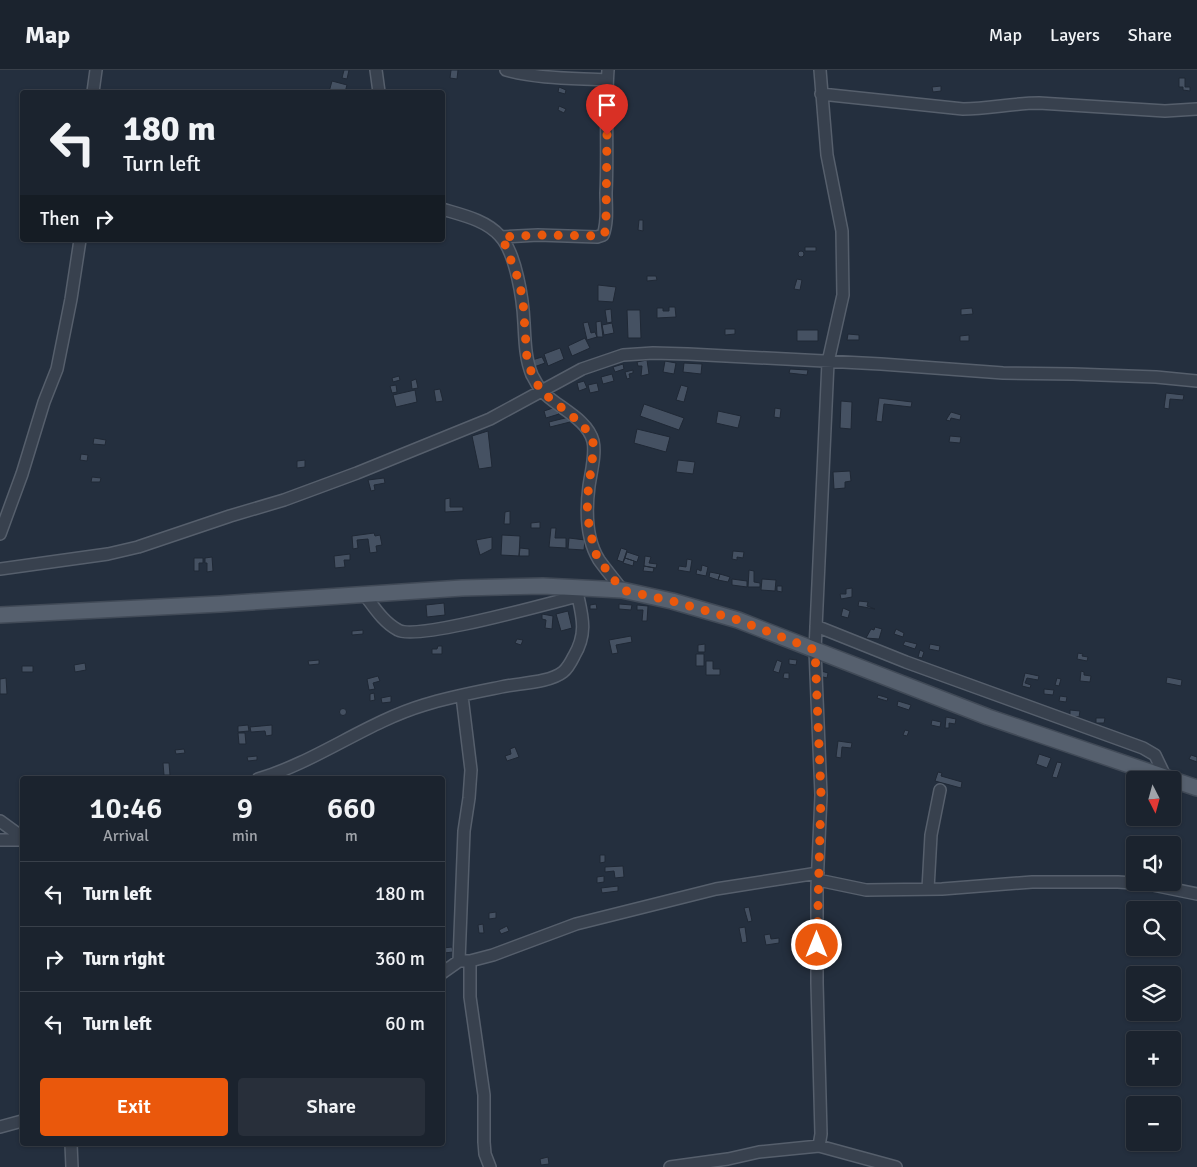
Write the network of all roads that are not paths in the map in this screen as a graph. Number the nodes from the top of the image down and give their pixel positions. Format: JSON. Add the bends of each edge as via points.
{"nodes":[{"id":1,"x":96,"y":70,"type":"edge"},
{"id":2,"x":376,"y":70,"type":"edge"},
{"id":3,"x":506,"y":70,"type":"edge"},
{"id":4,"x":820,"y":70,"type":"edge"},
{"id":5,"x":608,"y":75,"type":"edge"},
{"id":6,"x":93,"y":90,"type":"edge"},
{"id":7,"x":379,"y":90,"type":"edge"},
{"id":8,"x":821,"y":94,"type":"junction"},
{"id":9,"x":1197,"y":109,"type":"edge"},
{"id":10,"x":445,"y":210,"type":"edge"},
{"id":11,"x":502,"y":237,"type":"junction"},
{"id":12,"x":80,"y":242,"type":"edge"},
{"id":13,"x":828,"y":362,"type":"junction"},
{"id":14,"x":1197,"y":381,"type":"edge"},
{"id":15,"x":541,"y":391,"type":"junction"},
{"id":16,"x":0,"y":534,"type":"edge"},
{"id":17,"x":0,"y":569,"type":"edge"},
{"id":18,"x":622,"y":590,"type":"junction"},
{"id":19,"x":577,"y":592,"type":"junction"},
{"id":20,"x":364,"y":594,"type":"junction"},
{"id":21,"x":0,"y":615,"type":"edge"},
{"id":22,"x":816,"y":626,"type":"junction"},
{"id":23,"x":815,"y":650,"type":"junction"},
{"id":24,"x":462,"y":696,"type":"junction"},
{"id":25,"x":1146,"y":771,"type":"edge"},
{"id":26,"x":1163,"y":771,"type":"edge"},
{"id":27,"x":267,"y":776,"type":"edge"},
{"id":28,"x":1181,"y":783,"type":"edge"},
{"id":29,"x":1197,"y":788,"type":"edge"},
{"id":30,"x":940,"y":790,"type":"dead end"},
{"id":31,"x":0,"y":821,"type":"edge"},
{"id":32,"x":20,"y":836,"type":"edge"},
{"id":33,"x":20,"y":838,"type":"edge"},
{"id":34,"x":0,"y":840,"type":"edge"},
{"id":35,"x":818,"y":877,"type":"junction"},
{"id":36,"x":928,"y":889,"type":"junction"},
{"id":37,"x":1197,"y":894,"type":"edge"},
{"id":38,"x":464,"y":961,"type":"junction"},
{"id":39,"x":445,"y":971,"type":"edge"},
{"id":40,"x":20,"y":1122,"type":"edge"},
{"id":41,"x":0,"y":1127,"type":"edge"},
{"id":42,"x":71,"y":1146,"type":"edge"},
{"id":43,"x":819,"y":1146,"type":"junction"},
{"id":44,"x":72,"y":1167,"type":"edge"},
{"id":45,"x":490,"y":1167,"type":"edge"},
{"id":46,"x":670,"y":1167,"type":"edge"},
{"id":47,"x":896,"y":1167,"type":"edge"}],
"edges":[{"from":1,"to":6,"type":"street"},
{"from":2,"to":7,"type":"street"},
{"from":3,"to":5,"type":"street","via":[[547,78]]},
{"from":4,"to":8,"type":"street"},
{"from":5,"to":11,"type":"street","via":[[603,235]]},
{"from":8,"to":9,"type":"street","via":[[979,109],[1039,103],[1146,110]]},
{"from":8,"to":13,"type":"street","via":[[827,155],[842,231],[843,267],[843,295]]},
{"from":10,"to":11,"type":"street","via":[[483,223]]},
{"from":11,"to":15,"type":"street","via":[[519,281],[527,359]]},
{"from":12,"to":16,"type":"street","via":[[57,369]]},
{"from":13,"to":14,"type":"street","via":[[1004,374],[1156,377]]},
{"from":13,"to":15,"type":"street","via":[[688,354],[623,355],[582,369]]},
{"from":13,"to":22,"type":"street"},
{"from":15,"to":17,"type":"street","via":[[490,419],[357,473],[164,540],[108,554]]},
{"from":15,"to":18,"type":"street","via":[[579,421],[593,441],[587,500],[590,538],[599,560]]},
{"from":18,"to":19,"type":"main road"},
{"from":18,"to":23,"type":"main road","via":[[738,620]]},
{"from":19,"to":20,"type":"main road","via":[[462,588]]},
{"from":19,"to":20,"type":"street","via":[[448,628],[412,633],[399,631],[384,620]]},
{"from":19,"to":24,"type":"street","via":[[583,634],[578,650],[563,672],[553,677]]},
{"from":20,"to":21,"type":"main road"},
{"from":22,"to":23,"type":"street"},
{"from":22,"to":26,"type":"street","via":[[1143,748],[1155,755]]},
{"from":23,"to":25,"type":"main road","via":[[988,717]]},
{"from":23,"to":35,"type":"street","via":[[821,794]]},
{"from":24,"to":27,"type":"street","via":[[422,705]]},
{"from":24,"to":38,"type":"street","via":[[470,770],[464,831]]},
{"from":28,"to":29,"type":"main road"},
{"from":30,"to":36,"type":"street","via":[[931,835]]},
{"from":31,"to":32,"type":"street"},
{"from":33,"to":34,"type":"street"},
{"from":35,"to":36,"type":"street","via":[[866,890]]},
{"from":35,"to":38,"type":"street","via":[[777,878],[716,889],[576,924],[493,955]]},
{"from":35,"to":43,"type":"street"},
{"from":36,"to":37,"type":"street","via":[[1071,881],[1148,884]]},
{"from":38,"to":39,"type":"street"},
{"from":38,"to":45,"type":"street","via":[[484,1095],[485,1154]]},
{"from":40,"to":41,"type":"street"},
{"from":42,"to":44,"type":"street"},
{"from":43,"to":46,"type":"street"},
{"from":43,"to":47,"type":"street"}]}
